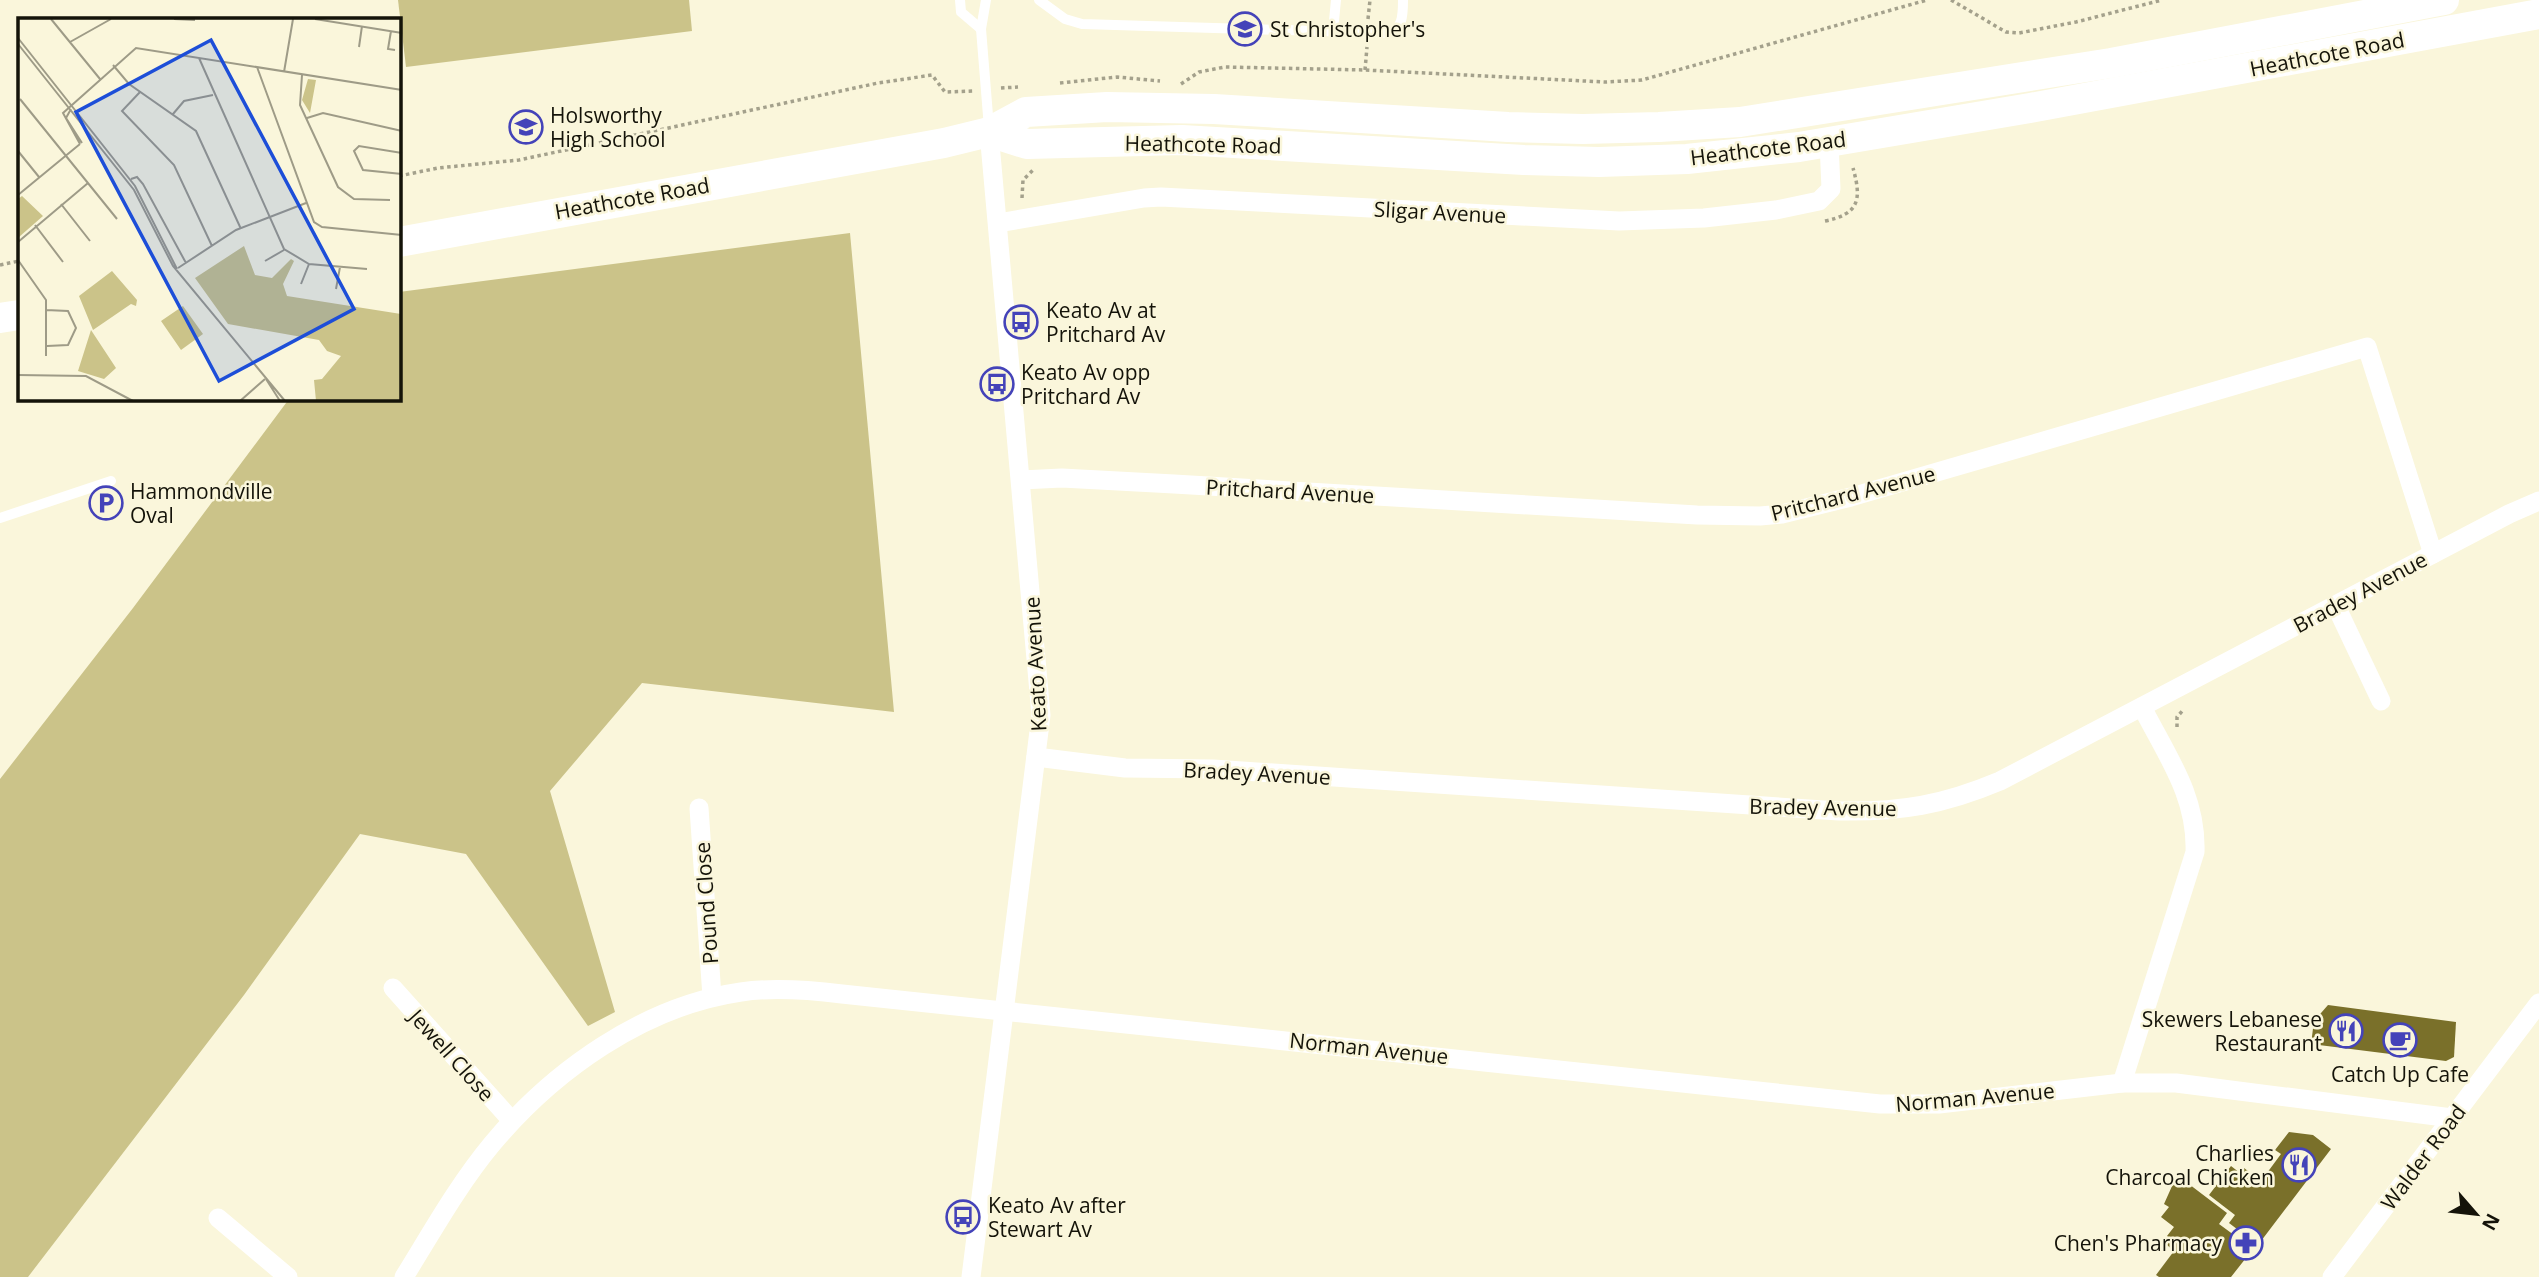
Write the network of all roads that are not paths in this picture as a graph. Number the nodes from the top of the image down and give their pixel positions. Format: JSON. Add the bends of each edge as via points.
{"nodes":[{"id":1,"x":960,"y":0,"type":"edge"},
{"id":2,"x":986,"y":0,"type":"edge"},
{"id":3,"x":1039,"y":0,"type":"edge"},
{"id":4,"x":1336,"y":0,"type":"edge"},
{"id":5,"x":1403,"y":0,"type":"edge"},
{"id":6,"x":2444,"y":0,"type":"edge"},
{"id":7,"x":2539,"y":14,"type":"edge"},
{"id":8,"x":981,"y":29,"type":"junction"},
{"id":9,"x":1333,"y":31,"type":"junction"},
{"id":10,"x":989,"y":132,"type":"junction"},
{"id":11,"x":1829,"y":142,"type":"junction"},
{"id":12,"x":998,"y":223,"type":"junction"},
{"id":13,"x":401,"y":242,"type":"edge"},
{"id":14,"x":18,"y":315,"type":"edge"},
{"id":15,"x":0,"y":318,"type":"edge"},
{"id":16,"x":1021,"y":480,"type":"junction"},
{"id":17,"x":111,"y":481,"type":"dead end"},
{"id":18,"x":2539,"y":501,"type":"edge"},
{"id":19,"x":0,"y":519,"type":"edge"},
{"id":20,"x":2433,"y":554,"type":"junction"},
{"id":21,"x":2336,"y":606,"type":"junction"},
{"id":22,"x":2381,"y":701,"type":"dead end"},
{"id":23,"x":2142,"y":708,"type":"junction"},
{"id":24,"x":1036,"y":757,"type":"junction"},
{"id":25,"x":699,"y":808,"type":"dead end"},
{"id":26,"x":393,"y":988,"type":"dead end"},
{"id":27,"x":712,"y":997,"type":"junction"},
{"id":28,"x":2539,"y":1003,"type":"edge"},
{"id":29,"x":1004,"y":1010,"type":"junction"},
{"id":30,"x":2122,"y":1083,"type":"junction"},
{"id":31,"x":2452,"y":1118,"type":"junction"},
{"id":32,"x":512,"y":1121,"type":"junction"},
{"id":33,"x":218,"y":1218,"type":"dead end"},
{"id":34,"x":288,"y":1277,"type":"edge"},
{"id":35,"x":404,"y":1277,"type":"edge"},
{"id":36,"x":971,"y":1277,"type":"edge"},
{"id":37,"x":2332,"y":1277,"type":"edge"}],
"edges":[{"from":1,"to":8,"type":"lane","via":[[961,12]]},
{"from":2,"to":8,"type":"lane"},
{"from":3,"to":9,"type":"lane","via":[[1065,19],[1082,24]]},
{"from":4,"to":9,"type":"lane"},
{"from":5,"to":9,"type":"lane","via":[[1401,22],[1395,31]]},
{"from":6,"to":10,"type":"main road","name":"Heathcote Road","via":[[2111,63],[1740,122],[1583,129],[1107,107],[1026,112]]},
{"from":7,"to":11,"type":"main road","name":"Heathcote Road"},
{"from":8,"to":10,"type":"lane"},
{"from":10,"to":11,"type":"main road","name":"Heathcote Road","via":[[1027,144],[1182,140],[1599,162],[1724,156]]},
{"from":10,"to":12,"type":"street","name":"Keato Avenue"},
{"from":10,"to":13,"type":"main road","name":"Heathcote Road"},
{"from":11,"to":12,"type":"street","name":"Sligar Avenue","via":[[1831,189],[1824,198],[1728,216],[1574,220],[1161,197]]},
{"from":12,"to":16,"type":"street","name":"Keato Avenue"},
{"from":14,"to":15,"type":"main road"},
{"from":16,"to":20,"type":"street","name":"Pritchard Avenue","via":[[1062,478],[1697,515],[1783,514],[2367,346]]},
{"from":16,"to":24,"type":"street","name":"Keato Avenue","via":[[1041,697]]},
{"from":17,"to":19,"type":"lane"},
{"from":18,"to":20,"type":"street","name":"Bradey Avenue"},
{"from":20,"to":21,"type":"street","name":"Bradey Avenue"},
{"from":21,"to":22,"type":"street"},
{"from":21,"to":23,"type":"street","name":"Bradey Avenue"},
{"from":23,"to":24,"type":"street","name":"Bradey Avenue","via":[[1973,792],[1926,806],[1880,811],[1213,769],[1125,768]]},
{"from":23,"to":30,"type":"street","via":[[2189,799],[2194,852]]},
{"from":24,"to":29,"type":"street","name":"Keato Avenue"},
{"from":25,"to":27,"type":"street","name":"Pound Close"},
{"from":26,"to":32,"type":"street","name":"Jewell Close"},
{"from":27,"to":29,"type":"street","name":"Norman Avenue","via":[[809,990]]},
{"from":27,"to":32,"type":"street","name":"Norman Avenue","via":[[647,1022],[590,1054]]},
{"from":28,"to":31,"type":"street","name":"Walder Road"},
{"from":29,"to":30,"type":"street","name":"Norman Avenue","via":[[1880,1104],[1939,1104]]},
{"from":29,"to":36,"type":"street","name":"Keato Avenue"},
{"from":30,"to":31,"type":"street","name":"Norman Avenue","via":[[2176,1083]]},
{"from":31,"to":37,"type":"street","name":"Walder Road"},
{"from":32,"to":35,"type":"street","name":"Norman Avenue","via":[[469,1174]]},
{"from":33,"to":34,"type":"street"}]}
